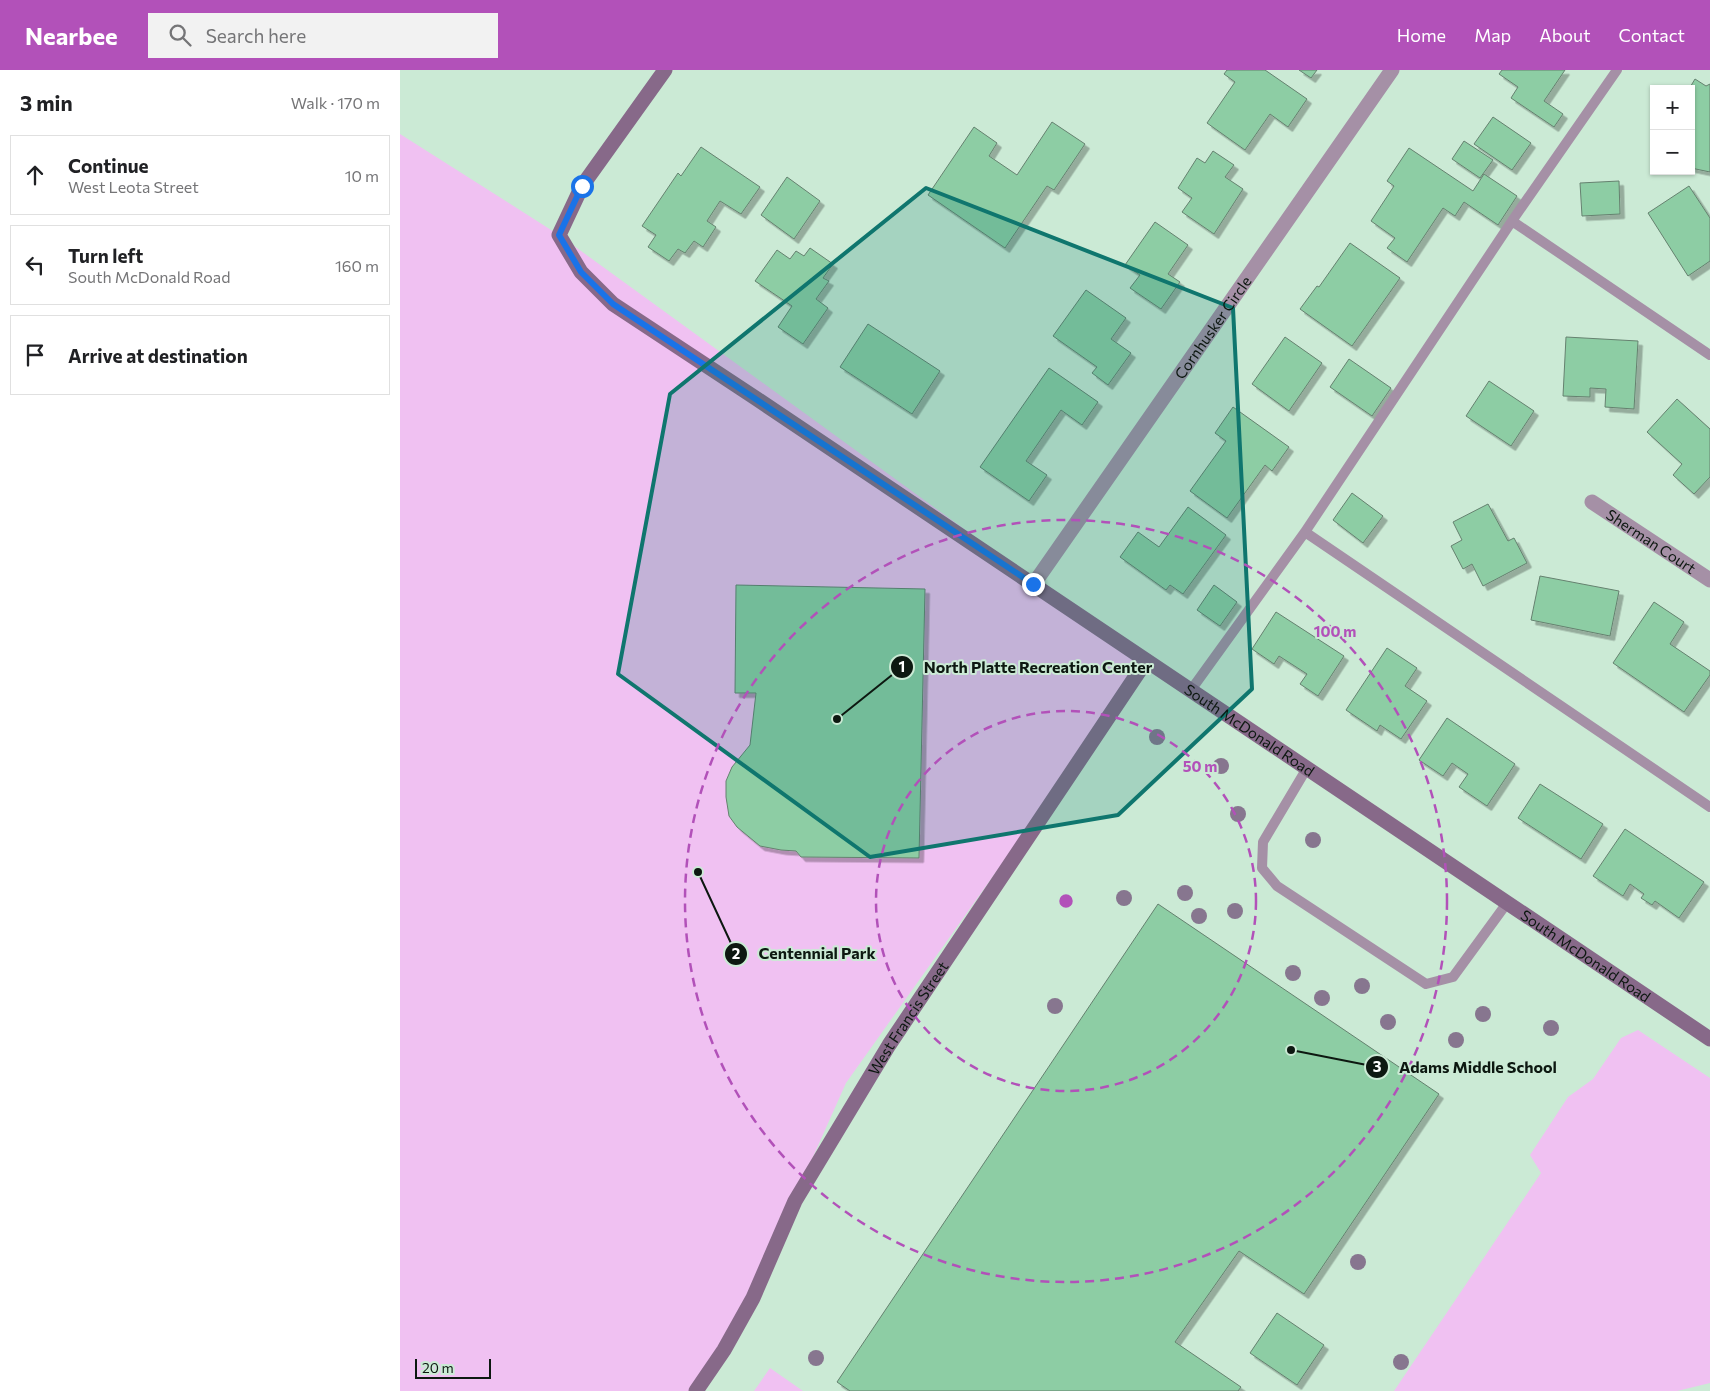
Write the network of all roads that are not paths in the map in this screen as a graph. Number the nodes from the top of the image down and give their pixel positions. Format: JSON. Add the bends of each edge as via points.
{"nodes":[{"id":1,"x":665,"y":70,"type":"edge"},
{"id":2,"x":1392,"y":70,"type":"edge"},
{"id":3,"x":1617,"y":70,"type":"edge"},
{"id":4,"x":1512,"y":221,"type":"junction"},
{"id":5,"x":1710,"y":355,"type":"edge"},
{"id":6,"x":1592,"y":502,"type":"dead end"},
{"id":7,"x":1305,"y":532,"type":"junction"},
{"id":8,"x":1710,"y":580,"type":"edge"},
{"id":9,"x":1033,"y":584,"type":"junction"},
{"id":10,"x":1146,"y":661,"type":"junction"},
{"id":11,"x":1191,"y":690,"type":"junction"},
{"id":12,"x":1307,"y":768,"type":"junction"},
{"id":13,"x":1710,"y":807,"type":"edge"},
{"id":14,"x":1506,"y":903,"type":"junction"},
{"id":15,"x":1710,"y":1039,"type":"edge"},
{"id":16,"x":696,"y":1391,"type":"edge"}],
"edges":[{"from":1,"to":9,"type":"street","name":"South McDonald Road","via":[[582,186],[559,235],[581,272],[613,304]]},
{"from":2,"to":9,"type":"street","name":"Cornhusker Circle"},
{"from":3,"to":4,"type":"lane"},
{"from":4,"to":5,"type":"lane"},
{"from":4,"to":7,"type":"lane"},
{"from":6,"to":8,"type":"street","name":"Sherman Court"},
{"from":7,"to":11,"type":"lane"},
{"from":7,"to":13,"type":"lane"},
{"from":9,"to":10,"type":"street","name":"South McDonald Road"},
{"from":10,"to":11,"type":"street","name":"South McDonald Road"},
{"from":10,"to":16,"type":"street","name":"West Francis Street","via":[[889,1045],[795,1201],[753,1298]]},
{"from":11,"to":12,"type":"street","name":"South McDonald Road"},
{"from":12,"to":14,"type":"street","name":"South McDonald Road"},
{"from":12,"to":14,"type":"lane","via":[[1263,842],[1262,868],[1277,886],[1426,984],[1453,976]]},
{"from":14,"to":15,"type":"street","name":"South McDonald Road"}]}
